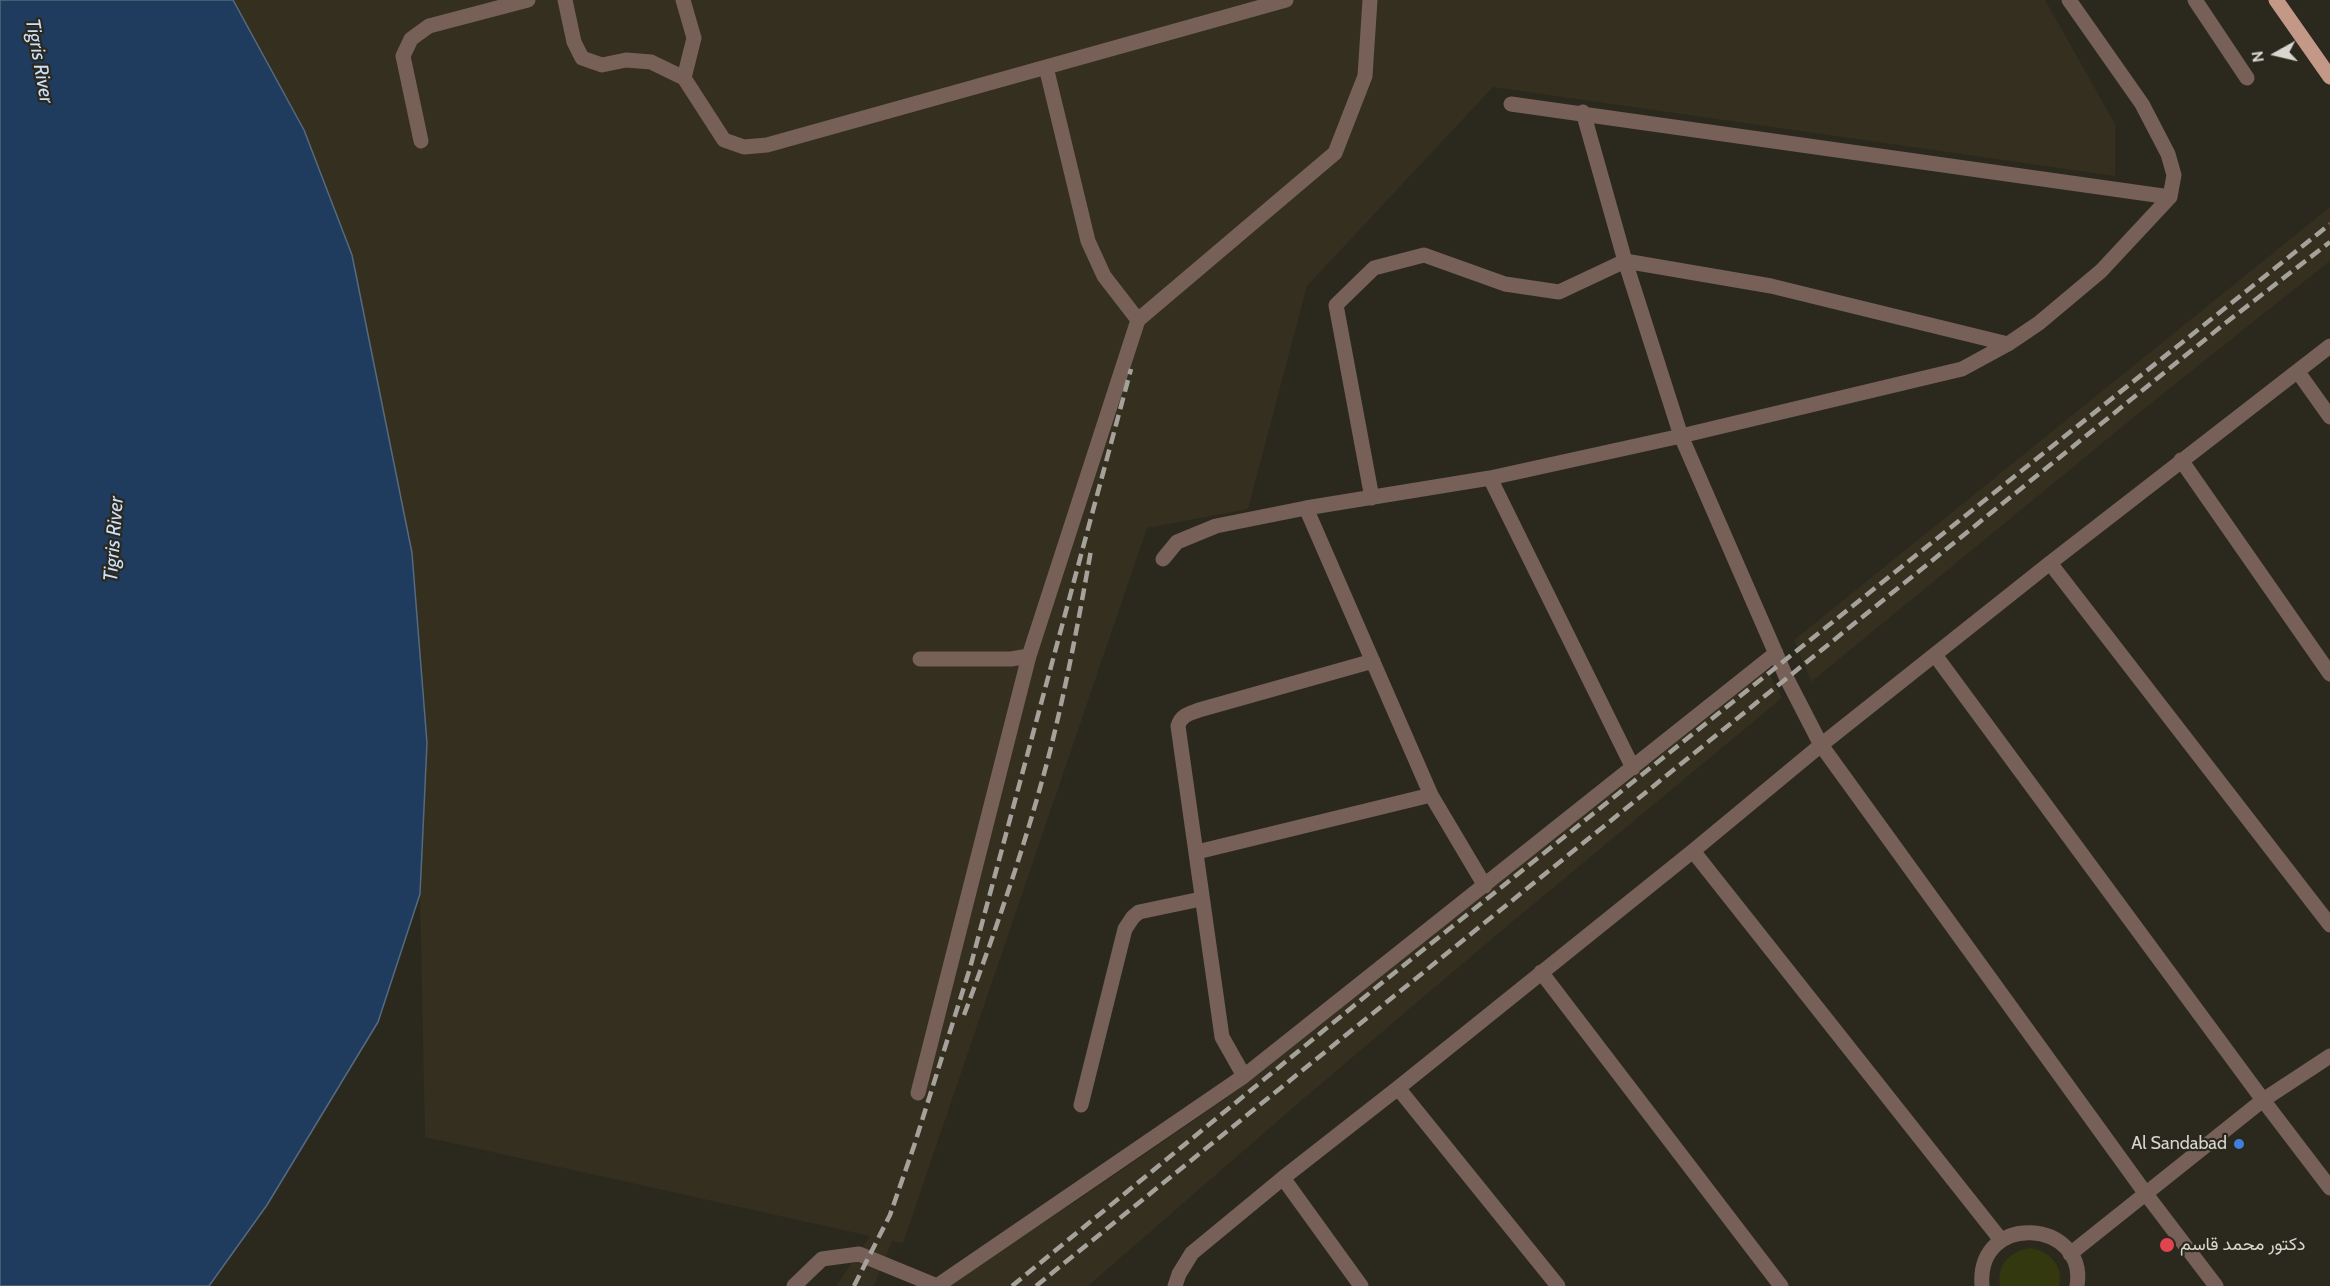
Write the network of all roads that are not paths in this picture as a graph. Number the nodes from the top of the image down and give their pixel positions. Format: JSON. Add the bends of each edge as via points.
{"nodes":[{"id":1,"x":528,"y":0,"type":"edge"},
{"id":2,"x":566,"y":0,"type":"edge"},
{"id":3,"x":683,"y":0,"type":"edge"},
{"id":4,"x":1287,"y":0,"type":"edge"},
{"id":5,"x":1370,"y":0,"type":"edge"},
{"id":6,"x":2069,"y":0,"type":"edge"},
{"id":7,"x":2195,"y":0,"type":"edge"},
{"id":8,"x":2276,"y":0,"type":"edge"},
{"id":9,"x":1046,"y":67,"type":"junction"},
{"id":10,"x":2330,"y":77,"type":"edge"},
{"id":11,"x":684,"y":78,"type":"junction"},
{"id":12,"x":2247,"y":78,"type":"dead end"},
{"id":13,"x":1511,"y":104,"type":"dead end"},
{"id":14,"x":1583,"y":112,"type":"junction"},
{"id":15,"x":421,"y":141,"type":"dead end"},
{"id":16,"x":2170,"y":197,"type":"junction"},
{"id":17,"x":1625,"y":261,"type":"junction"},
{"id":18,"x":1137,"y":320,"type":"junction"},
{"id":19,"x":2008,"y":344,"type":"junction"},
{"id":20,"x":2330,"y":346,"type":"edge"},
{"id":21,"x":2298,"y":372,"type":"junction"},
{"id":22,"x":2330,"y":417,"type":"edge"},
{"id":23,"x":1681,"y":436,"type":"junction"},
{"id":24,"x":2181,"y":460,"type":"junction"},
{"id":25,"x":1490,"y":478,"type":"junction"},
{"id":26,"x":1372,"y":498,"type":"junction"},
{"id":27,"x":1306,"y":508,"type":"junction"},
{"id":28,"x":1163,"y":559,"type":"dead end"},
{"id":29,"x":2050,"y":563,"type":"junction"},
{"id":30,"x":1776,"y":653,"type":"junction"},
{"id":31,"x":1935,"y":655,"type":"junction"},
{"id":32,"x":1029,"y":656,"type":"junction"},
{"id":33,"x":920,"y":659,"type":"dead end"},
{"id":34,"x":1373,"y":662,"type":"junction"},
{"id":35,"x":2330,"y":674,"type":"edge"},
{"id":36,"x":1821,"y":745,"type":"junction"},
{"id":37,"x":1633,"y":768,"type":"junction"},
{"id":38,"x":1431,"y":795,"type":"junction"},
{"id":39,"x":1693,"y":851,"type":"junction"},
{"id":40,"x":1197,"y":852,"type":"junction"},
{"id":41,"x":1485,"y":886,"type":"junction"},
{"id":42,"x":1201,"y":899,"type":"junction"},
{"id":43,"x":2330,"y":925,"type":"edge"},
{"id":44,"x":1541,"y":972,"type":"junction"},
{"id":45,"x":2330,"y":1056,"type":"edge"},
{"id":46,"x":1244,"y":1076,"type":"junction"},
{"id":47,"x":1398,"y":1088,"type":"junction"},
{"id":48,"x":918,"y":1093,"type":"dead end"},
{"id":49,"x":2263,"y":1100,"type":"junction"},
{"id":50,"x":1081,"y":1105,"type":"dead end"},
{"id":51,"x":1283,"y":1178,"type":"junction"},
{"id":52,"x":2330,"y":1188,"type":"edge"},
{"id":53,"x":2146,"y":1194,"type":"junction"},
{"id":54,"x":2001,"y":1240,"type":"junction"},
{"id":55,"x":2070,"y":1254,"type":"junction"},
{"id":56,"x":794,"y":1286,"type":"edge"},
{"id":57,"x":937,"y":1286,"type":"edge"},
{"id":58,"x":1175,"y":1286,"type":"edge"},
{"id":59,"x":1361,"y":1286,"type":"edge"},
{"id":60,"x":1558,"y":1286,"type":"edge"},
{"id":61,"x":1781,"y":1286,"type":"edge"},
{"id":62,"x":1982,"y":1286,"type":"edge"},
{"id":63,"x":2077,"y":1286,"type":"edge"},
{"id":64,"x":2216,"y":1286,"type":"edge"}],
"edges":[{"from":1,"to":15,"type":"street","via":[[429,26],[411,39],[403,56]]},
{"from":2,"to":11,"type":"street","via":[[574,42],[582,58],[602,65],[626,60],[651,62]]},
{"from":3,"to":11,"type":"street","via":[[694,38]]},
{"from":4,"to":9,"type":"street"},
{"from":5,"to":18,"type":"street","via":[[1365,76],[1335,153]]},
{"from":6,"to":16,"type":"street","via":[[2142,104],[2168,153],[2174,176]]},
{"from":7,"to":12,"type":"street"},
{"from":8,"to":10,"type":"main road"},
{"from":9,"to":11,"type":"street","via":[[767,145],[744,147],[724,140]]},
{"from":9,"to":18,"type":"street","via":[[1088,241],[1104,276]]},
{"from":13,"to":14,"type":"street"},
{"from":14,"to":16,"type":"street"},
{"from":14,"to":17,"type":"street"},
{"from":16,"to":19,"type":"street","via":[[2101,271]]},
{"from":17,"to":19,"type":"street","via":[[1771,286]]},
{"from":17,"to":23,"type":"street"},
{"from":17,"to":26,"type":"street","via":[[1559,292],[1505,284],[1424,255],[1374,268],[1336,305]]},
{"from":18,"to":32,"type":"street"},
{"from":19,"to":23,"type":"street","via":[[1962,369]]},
{"from":20,"to":21,"type":"street"},
{"from":21,"to":22,"type":"street"},
{"from":21,"to":24,"type":"street"},
{"from":23,"to":25,"type":"street"},
{"from":23,"to":30,"type":"street"},
{"from":24,"to":29,"type":"street"},
{"from":24,"to":35,"type":"street"},
{"from":25,"to":26,"type":"street"},
{"from":25,"to":37,"type":"street"},
{"from":26,"to":27,"type":"street"},
{"from":27,"to":28,"type":"street","via":[[1216,526],[1177,542]]},
{"from":27,"to":34,"type":"street"},
{"from":29,"to":31,"type":"street"},
{"from":29,"to":43,"type":"street"},
{"from":30,"to":36,"type":"street"},
{"from":30,"to":37,"type":"street"},
{"from":31,"to":36,"type":"street"},
{"from":31,"to":49,"type":"street"},
{"from":32,"to":33,"type":"street"},
{"from":32,"to":48,"type":"street"},
{"from":34,"to":38,"type":"street"},
{"from":34,"to":40,"type":"street","via":[[1182,716],[1178,726]]},
{"from":36,"to":39,"type":"street"},
{"from":36,"to":53,"type":"street"},
{"from":37,"to":41,"type":"street"},
{"from":38,"to":40,"type":"street"},
{"from":38,"to":41,"type":"street"},
{"from":39,"to":44,"type":"street"},
{"from":39,"to":54,"type":"street"},
{"from":40,"to":42,"type":"street"},
{"from":41,"to":46,"type":"street"},
{"from":42,"to":46,"type":"street","via":[[1222,1037]]},
{"from":42,"to":50,"type":"street","via":[[1139,912],[1125,929]]},
{"from":44,"to":47,"type":"street"},
{"from":44,"to":61,"type":"street"},
{"from":45,"to":49,"type":"street"},
{"from":46,"to":57,"type":"street"},
{"from":47,"to":51,"type":"street"},
{"from":47,"to":60,"type":"street"},
{"from":49,"to":52,"type":"street"},
{"from":49,"to":53,"type":"street"},
{"from":51,"to":58,"type":"street","via":[[1192,1253]]},
{"from":51,"to":59,"type":"street"},
{"from":53,"to":55,"type":"street"},
{"from":53,"to":64,"type":"street"},
{"from":54,"to":55,"type":"street","via":[[2015,1233],[2046,1234]]},
{"from":54,"to":62,"type":"street","via":[[1984,1263]]},
{"from":55,"to":63,"type":"street","via":[[2076,1267]]},
{"from":56,"to":57,"type":"street","via":[[822,1259],[859,1254]]}]}
